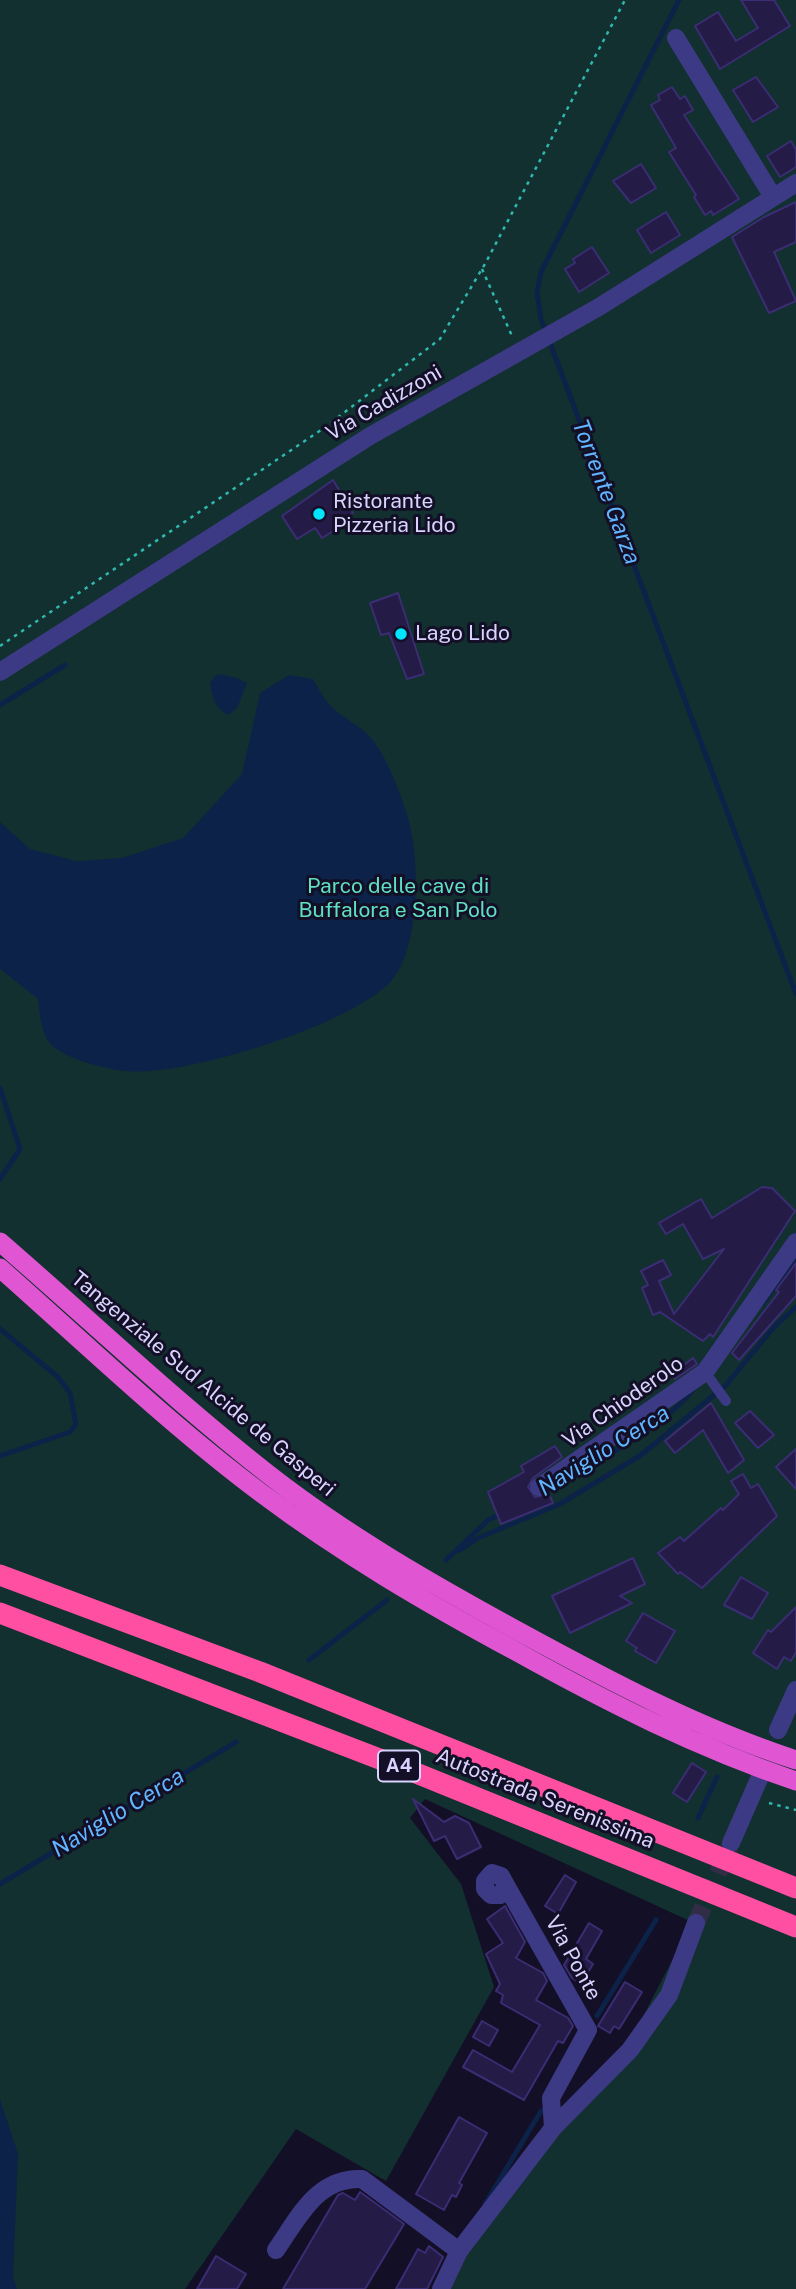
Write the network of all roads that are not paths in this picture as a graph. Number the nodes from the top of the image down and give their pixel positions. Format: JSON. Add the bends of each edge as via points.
{"nodes":[{"id":1,"x":676,"y":38,"type":"dead end"},
{"id":2,"x":796,"y":183,"type":"edge"},
{"id":3,"x":773,"y":197,"type":"junction"},
{"id":4,"x":0,"y":672,"type":"edge"},
{"id":5,"x":0,"y":1242,"type":"edge"},
{"id":6,"x":796,"y":1242,"type":"edge"},
{"id":7,"x":0,"y":1268,"type":"edge"},
{"id":8,"x":705,"y":1372,"type":"junction"},
{"id":9,"x":726,"y":1401,"type":"dead end"},
{"id":10,"x":539,"y":1487,"type":"dead end"},
{"id":11,"x":0,"y":1575,"type":"edge"},
{"id":12,"x":0,"y":1613,"type":"edge"},
{"id":13,"x":796,"y":1690,"type":"edge"},
{"id":14,"x":778,"y":1730,"type":"dead end"},
{"id":15,"x":796,"y":1760,"type":"edge"},
{"id":16,"x":759,"y":1779,"type":"dead end"},
{"id":17,"x":796,"y":1781,"type":"edge"},
{"id":18,"x":731,"y":1843,"type":"tunnel mouth"},
{"id":19,"x":508,"y":1887,"type":"dead end"},
{"id":20,"x":796,"y":1888,"type":"edge"},
{"id":21,"x":696,"y":1923,"type":"tunnel mouth"},
{"id":22,"x":796,"y":1927,"type":"edge"},
{"id":23,"x":554,"y":2128,"type":"junction"},
{"id":24,"x":276,"y":2250,"type":"dead end"},
{"id":25,"x":459,"y":2251,"type":"junction"},
{"id":26,"x":441,"y":2289,"type":"edge"}],
"edges":[{"from":1,"to":3,"type":"street"},
{"from":2,"to":3,"type":"street","name":"Via Cadizzoni"},
{"from":3,"to":4,"type":"street","name":"Via Cadizzoni","via":[[564,327],[370,436]]},
{"from":5,"to":15,"type":"highway","name":"Tangenziale Sud Alcide de Gasperi","via":[[257,1464],[330,1519],[440,1588],[605,1679]]},
{"from":6,"to":8,"type":"street","name":"Via Chioderolo"},
{"from":7,"to":17,"type":"highway","name":"Tangenziale Sud Alcide de Gasperi","via":[[186,1433],[333,1544],[431,1605],[597,1696],[695,1742]]},
{"from":8,"to":9,"type":"lane"},
{"from":8,"to":10,"type":"street","name":"Via Chioderolo"},
{"from":11,"to":20,"type":"highway","name":"Autostrada Serenissima","number":"A4","via":[[260,1672]]},
{"from":12,"to":22,"type":"highway","name":"Autostrada Serenissima","number":"A4","via":[[416,1773]]},
{"from":13,"to":14,"type":"street"},
{"from":16,"to":18,"type":"street"},
{"from":19,"to":23,"type":"street","name":"Via Ponte","via":[[588,2030],[551,2098]]},
{"from":21,"to":23,"type":"street","via":[[669,1995],[630,2050]]},
{"from":23,"to":25,"type":"street"},
{"from":24,"to":25,"type":"street","via":[[315,2194],[342,2178],[362,2179]]},
{"from":25,"to":26,"type":"street"}]}
